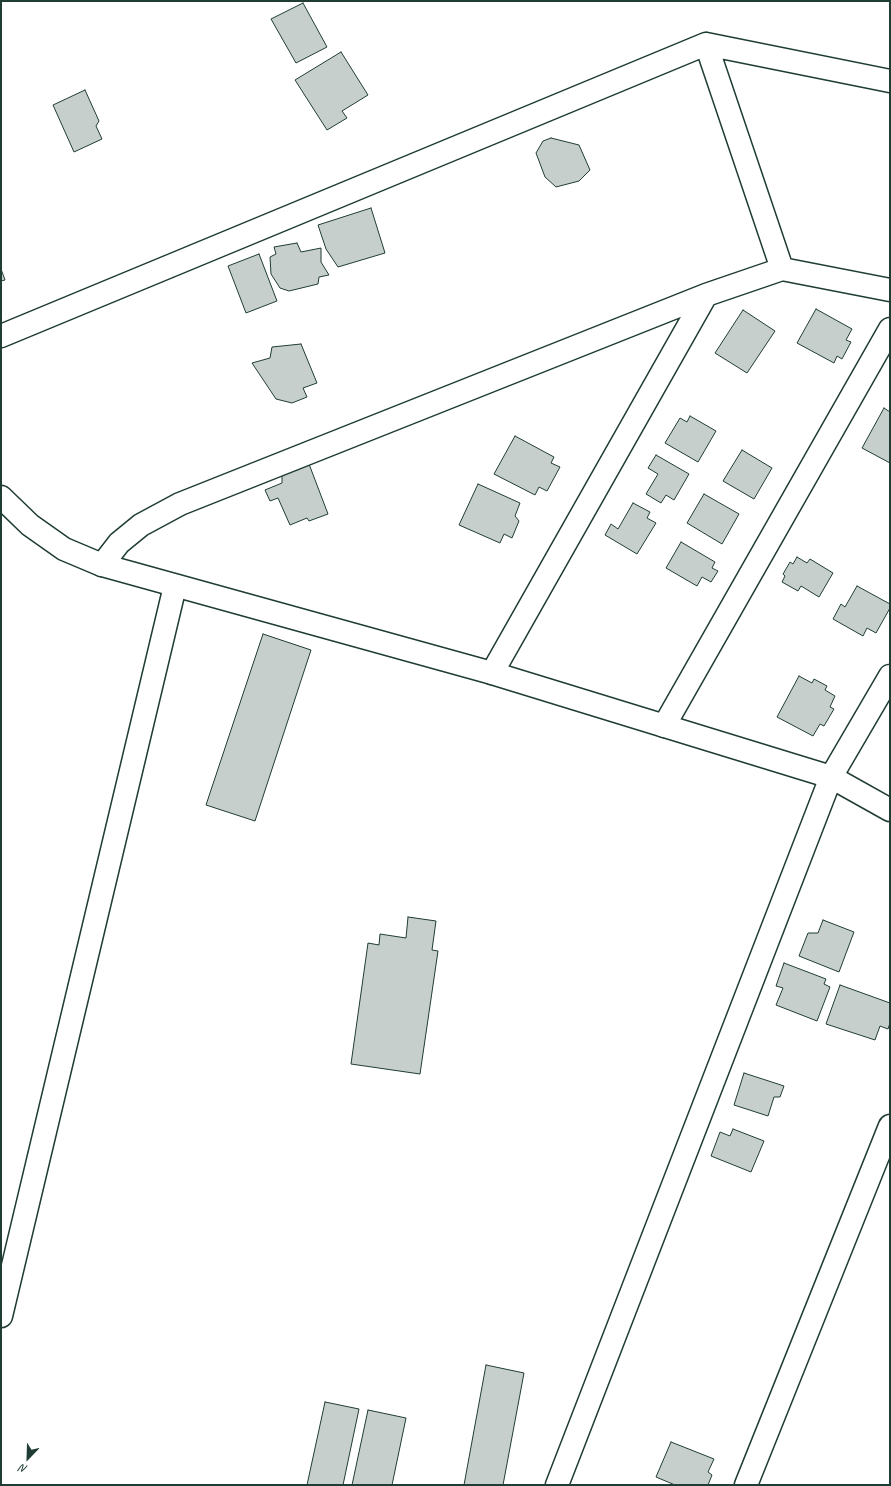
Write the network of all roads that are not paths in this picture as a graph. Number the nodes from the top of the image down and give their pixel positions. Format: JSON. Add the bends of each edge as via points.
{"nodes":[{"id":1,"x":706,"y":44,"type":"junction"},
{"id":2,"x":890,"y":81,"type":"edge"},
{"id":3,"x":782,"y":269,"type":"junction"},
{"id":4,"x":890,"y":290,"type":"edge"},
{"id":5,"x":706,"y":295,"type":"junction"},
{"id":6,"x":890,"y":329,"type":"edge"},
{"id":7,"x":1,"y":336,"type":"edge"},
{"id":8,"x":1,"y":497,"type":"edge"},
{"id":9,"x":102,"y":565,"type":"junction"},
{"id":10,"x":175,"y":586,"type":"junction"},
{"id":11,"x":492,"y":673,"type":"junction"},
{"id":12,"x":890,"y":676,"type":"edge"},
{"id":13,"x":664,"y":726,"type":"junction"},
{"id":14,"x":830,"y":777,"type":"junction"},
{"id":15,"x":890,"y":810,"type":"edge"},
{"id":16,"x":890,"y":1126,"type":"edge"},
{"id":17,"x":1,"y":1316,"type":"edge"},
{"id":18,"x":557,"y":1485,"type":"edge"},
{"id":19,"x":746,"y":1485,"type":"edge"}],
"edges":[{"from":1,"to":2,"type":"street"},
{"from":1,"to":3,"type":"street"},
{"from":1,"to":7,"type":"street"},
{"from":3,"to":4,"type":"street"},
{"from":3,"to":5,"type":"street"},
{"from":5,"to":9,"type":"street","via":[[180,504],[141,525],[119,543]]},
{"from":5,"to":11,"type":"street"},
{"from":6,"to":13,"type":"street"},
{"from":8,"to":9,"type":"street","via":[[30,525],[64,549]]},
{"from":9,"to":10,"type":"street"},
{"from":10,"to":11,"type":"street"},
{"from":10,"to":17,"type":"street"},
{"from":11,"to":13,"type":"street"},
{"from":12,"to":14,"type":"street"},
{"from":13,"to":14,"type":"street"},
{"from":14,"to":15,"type":"street"},
{"from":14,"to":18,"type":"street"},
{"from":16,"to":19,"type":"street"}]}
